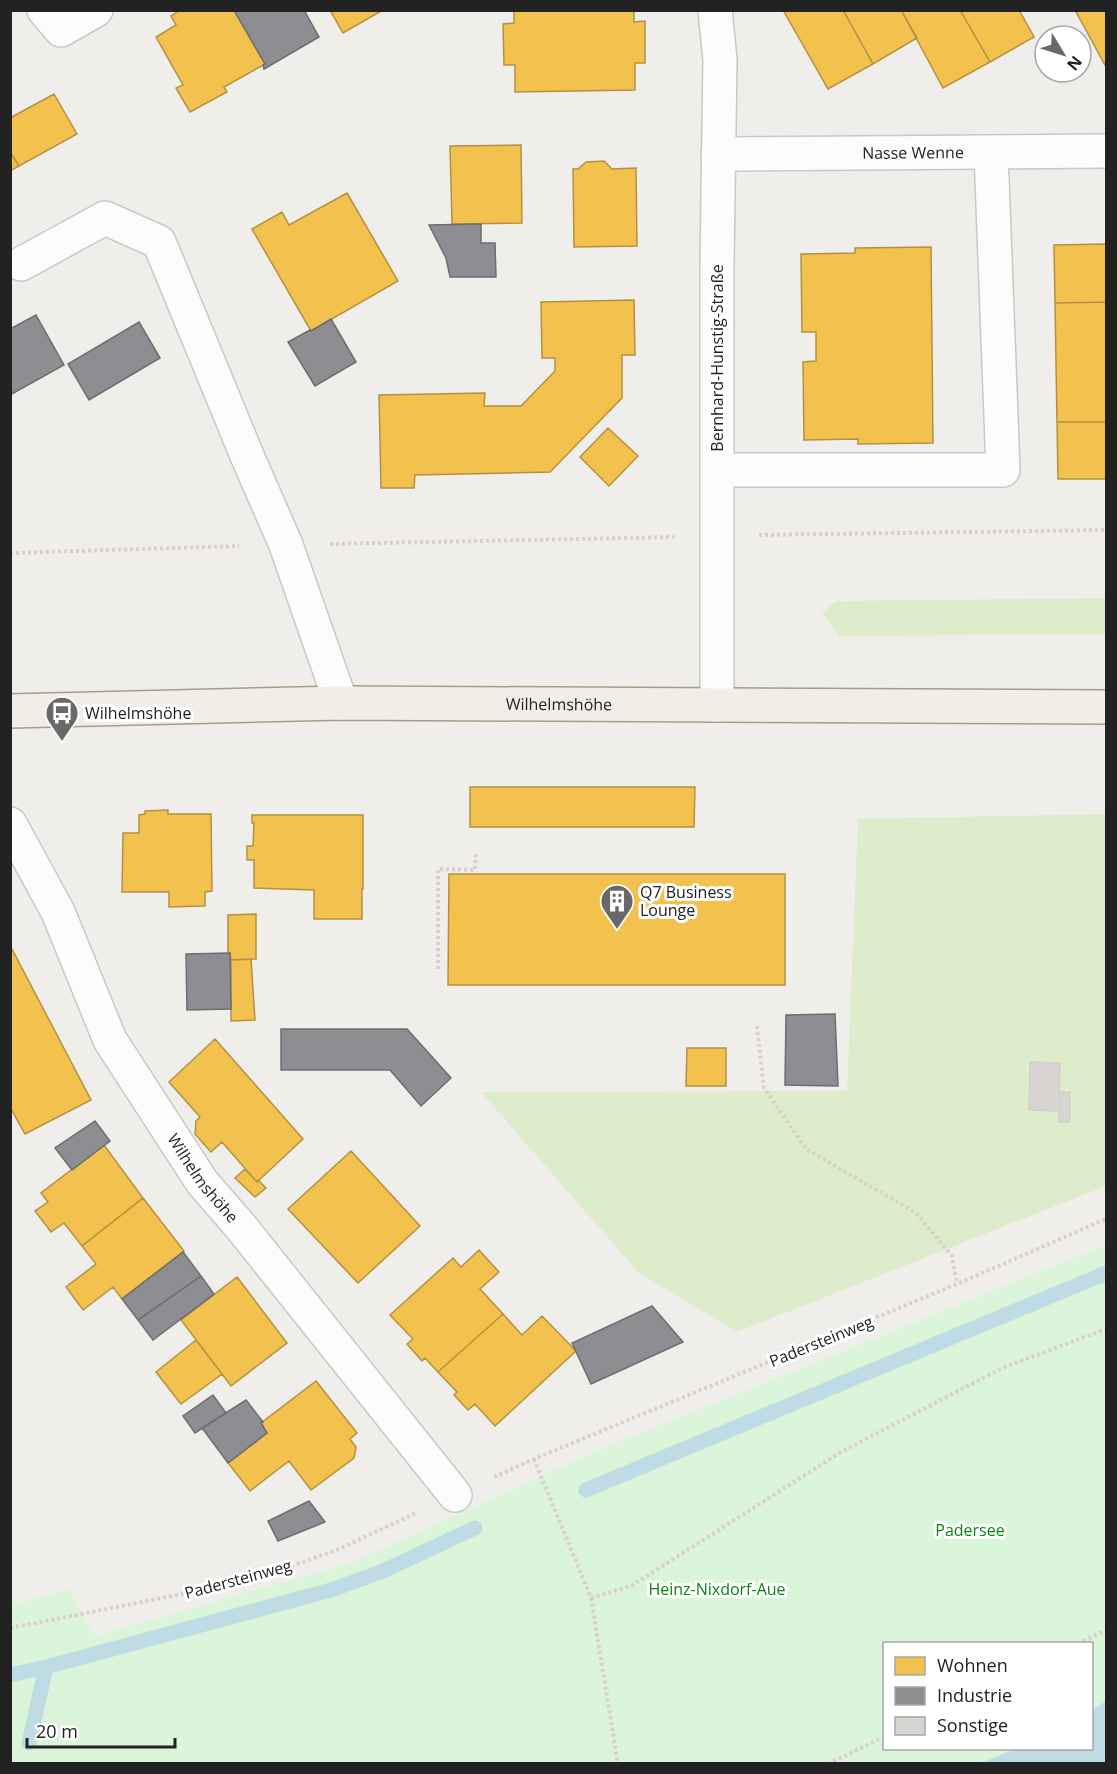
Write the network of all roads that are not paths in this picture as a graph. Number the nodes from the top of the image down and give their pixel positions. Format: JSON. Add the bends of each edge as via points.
{"nodes":[{"id":1,"x":44,"y":10,"type":"edge"},
{"id":2,"x":96,"y":10,"type":"edge"},
{"id":3,"x":715,"y":10,"type":"edge"},
{"id":4,"x":1107,"y":151,"type":"edge"},
{"id":5,"x":991,"y":152,"type":"junction"},
{"id":6,"x":718,"y":154,"type":"junction"},
{"id":7,"x":21,"y":264,"type":"dead end"},
{"id":8,"x":717,"y":470,"type":"junction"},
{"id":9,"x":341,"y":703,"type":"junction"},
{"id":10,"x":717,"y":705,"type":"junction"},
{"id":11,"x":1107,"y":707,"type":"edge"},
{"id":12,"x":10,"y":711,"type":"edge"},
{"id":13,"x":10,"y":824,"type":"edge"},
{"id":14,"x":455,"y":1495,"type":"road end"}],
"edges":[{"from":1,"to":2,"type":"street","via":[[61,30]]},
{"from":3,"to":6,"type":"street","name":"Bernhard-Hunstig-Straße","via":[[720,60]]},
{"from":4,"to":5,"type":"street","name":"Nasse Wenne"},
{"from":5,"to":6,"type":"street","name":"Nasse Wenne"},
{"from":5,"to":8,"type":"street","via":[[1003,470]]},
{"from":6,"to":8,"type":"street","name":"Bernhard-Hunstig-Straße"},
{"from":7,"to":9,"type":"street","via":[[105,218],[159,242],[286,545]]},
{"from":8,"to":10,"type":"street","name":"Bernhard-Hunstig-Straße"},
{"from":9,"to":10,"type":"main road","name":"Wilhelmshöhe"},
{"from":9,"to":12,"type":"main road","name":"Wilhelmshöhe"},
{"from":10,"to":11,"type":"main road","name":"Wilhelmshöhe"},
{"from":13,"to":14,"type":"street","name":"Wilhelmshöhe","via":[[58,912],[110,1040],[202,1182]]}]}
